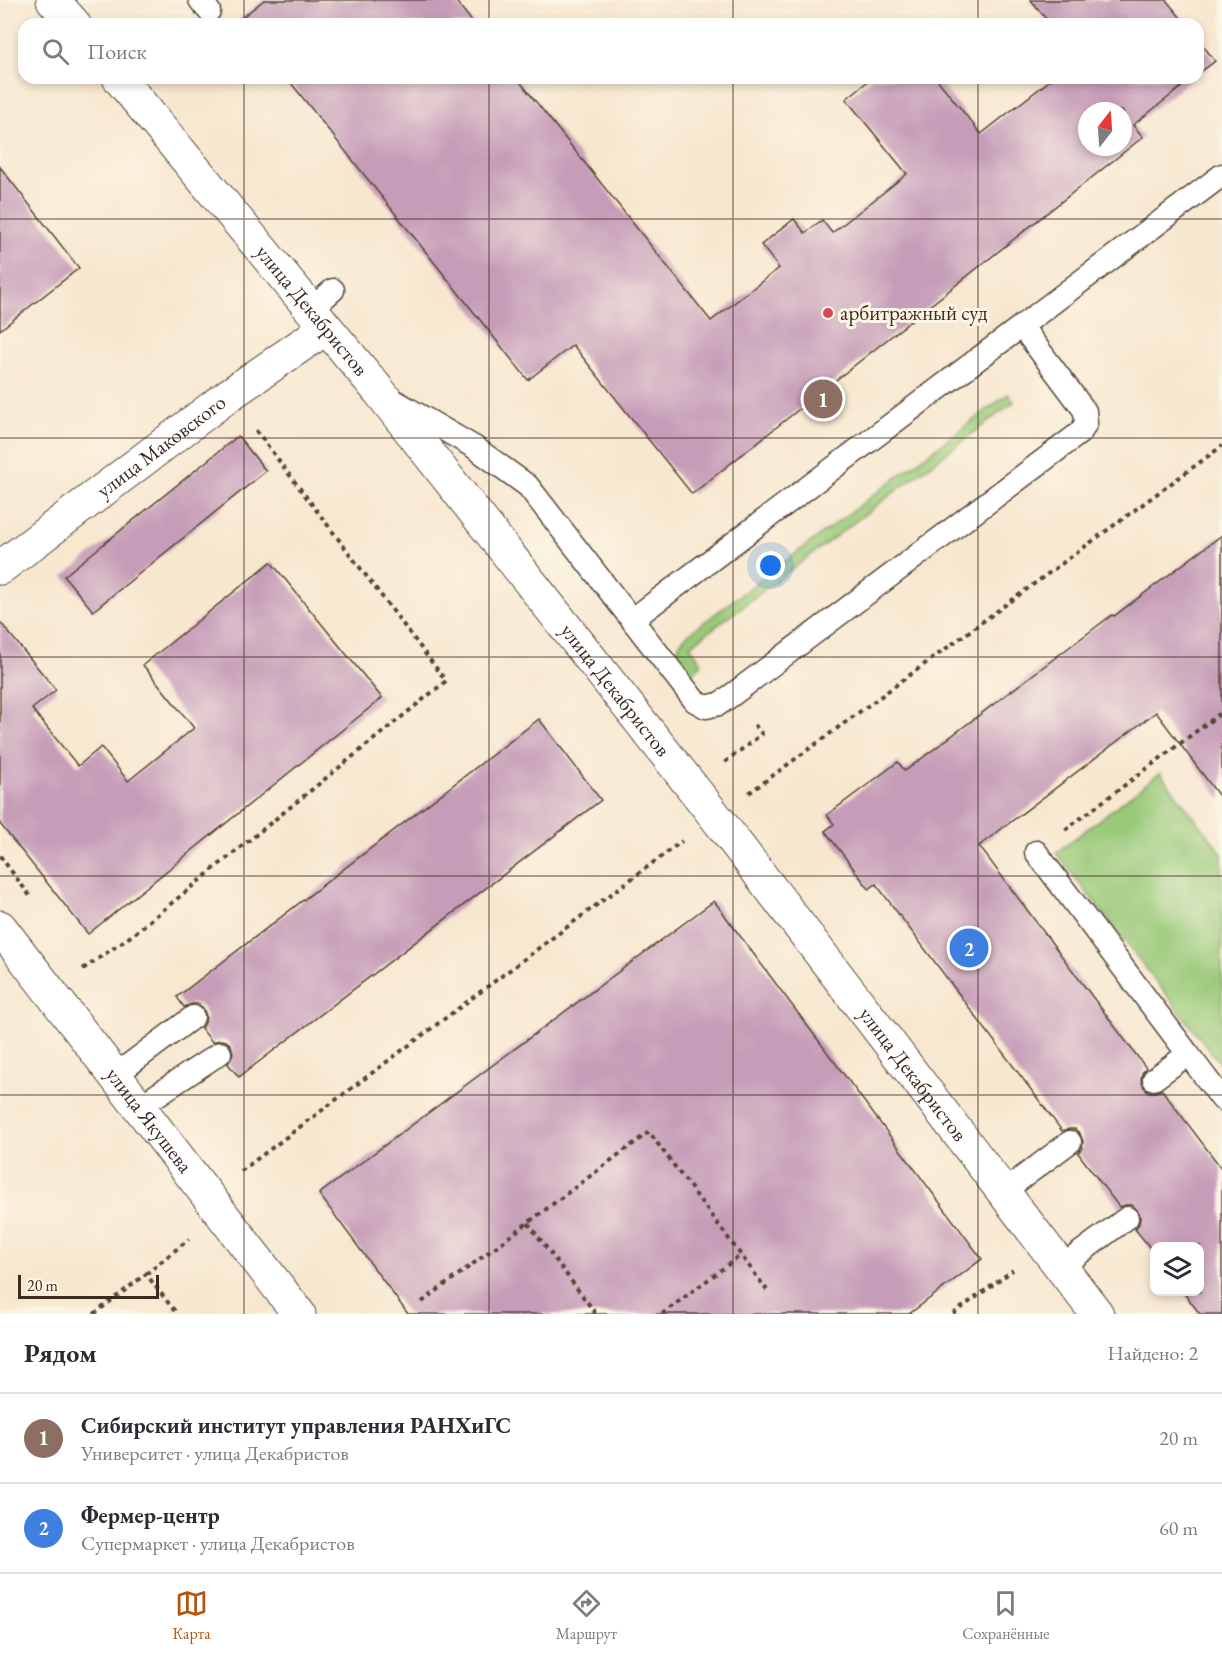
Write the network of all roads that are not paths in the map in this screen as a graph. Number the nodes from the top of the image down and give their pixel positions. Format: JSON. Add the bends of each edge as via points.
{"nodes":[{"id":1,"x":53,"y":0,"type":"edge"},
{"id":2,"x":69,"y":18,"type":"edge"},
{"id":3,"x":123,"y":84,"type":"edge"},
{"id":4,"x":1222,"y":175,"type":"edge"},
{"id":5,"x":323,"y":309,"type":"junction"},
{"id":6,"x":1022,"y":327,"type":"junction"},
{"id":7,"x":379,"y":391,"type":"junction"},
{"id":8,"x":0,"y":568,"type":"edge"},
{"id":9,"x":633,"y":619,"type":"junction"},
{"id":10,"x":1036,"y":852,"type":"road end"},
{"id":11,"x":0,"y":927,"type":"edge"},
{"id":12,"x":193,"y":1017,"type":"dead end"},
{"id":13,"x":220,"y":1053,"type":"dead end"},
{"id":14,"x":1188,"y":1054,"type":"junction"},
{"id":15,"x":114,"y":1076,"type":"junction"},
{"id":16,"x":1154,"y":1079,"type":"dead end"},
{"id":17,"x":1222,"y":1099,"type":"edge"},
{"id":18,"x":139,"y":1107,"type":"junction"},
{"id":19,"x":1070,"y":1142,"type":"dead end"},
{"id":20,"x":1003,"y":1192,"type":"junction"},
{"id":21,"x":1127,"y":1218,"type":"dead end"},
{"id":22,"x":1061,"y":1267,"type":"junction"},
{"id":23,"x":299,"y":1314,"type":"edge"},
{"id":24,"x":1097,"y":1314,"type":"edge"}],
"edges":[{"from":1,"to":2,"type":"street"},
{"from":3,"to":5,"type":"street","name":"улица Декабристов"},
{"from":4,"to":6,"type":"lane"},
{"from":5,"to":7,"type":"street","name":"улица Декабристов"},
{"from":5,"to":8,"type":"street","name":"улица Маковского","via":[[229,395]]},
{"from":6,"to":9,"type":"lane"},
{"from":6,"to":9,"type":"lane","via":[[1085,411],[1086,423],[1081,432],[741,688],[719,704],[706,707],[695,701]]},
{"from":7,"to":9,"type":"lane","via":[[474,447],[528,486]]},
{"from":7,"to":20,"type":"street","name":"улица Декабристов","via":[[715,816]]},
{"from":10,"to":14,"type":"lane"},
{"from":11,"to":15,"type":"street","name":"улица Якушева"},
{"from":12,"to":15,"type":"lane"},
{"from":13,"to":18,"type":"lane"},
{"from":14,"to":16,"type":"lane"},
{"from":14,"to":17,"type":"lane"},
{"from":15,"to":18,"type":"street","name":"улица Якушева"},
{"from":18,"to":23,"type":"street","name":"улица Якушева"},
{"from":19,"to":20,"type":"lane"},
{"from":20,"to":22,"type":"street","name":"улица Декабристов"},
{"from":21,"to":22,"type":"lane"},
{"from":22,"to":24,"type":"street","name":"улица Декабристов"}]}
